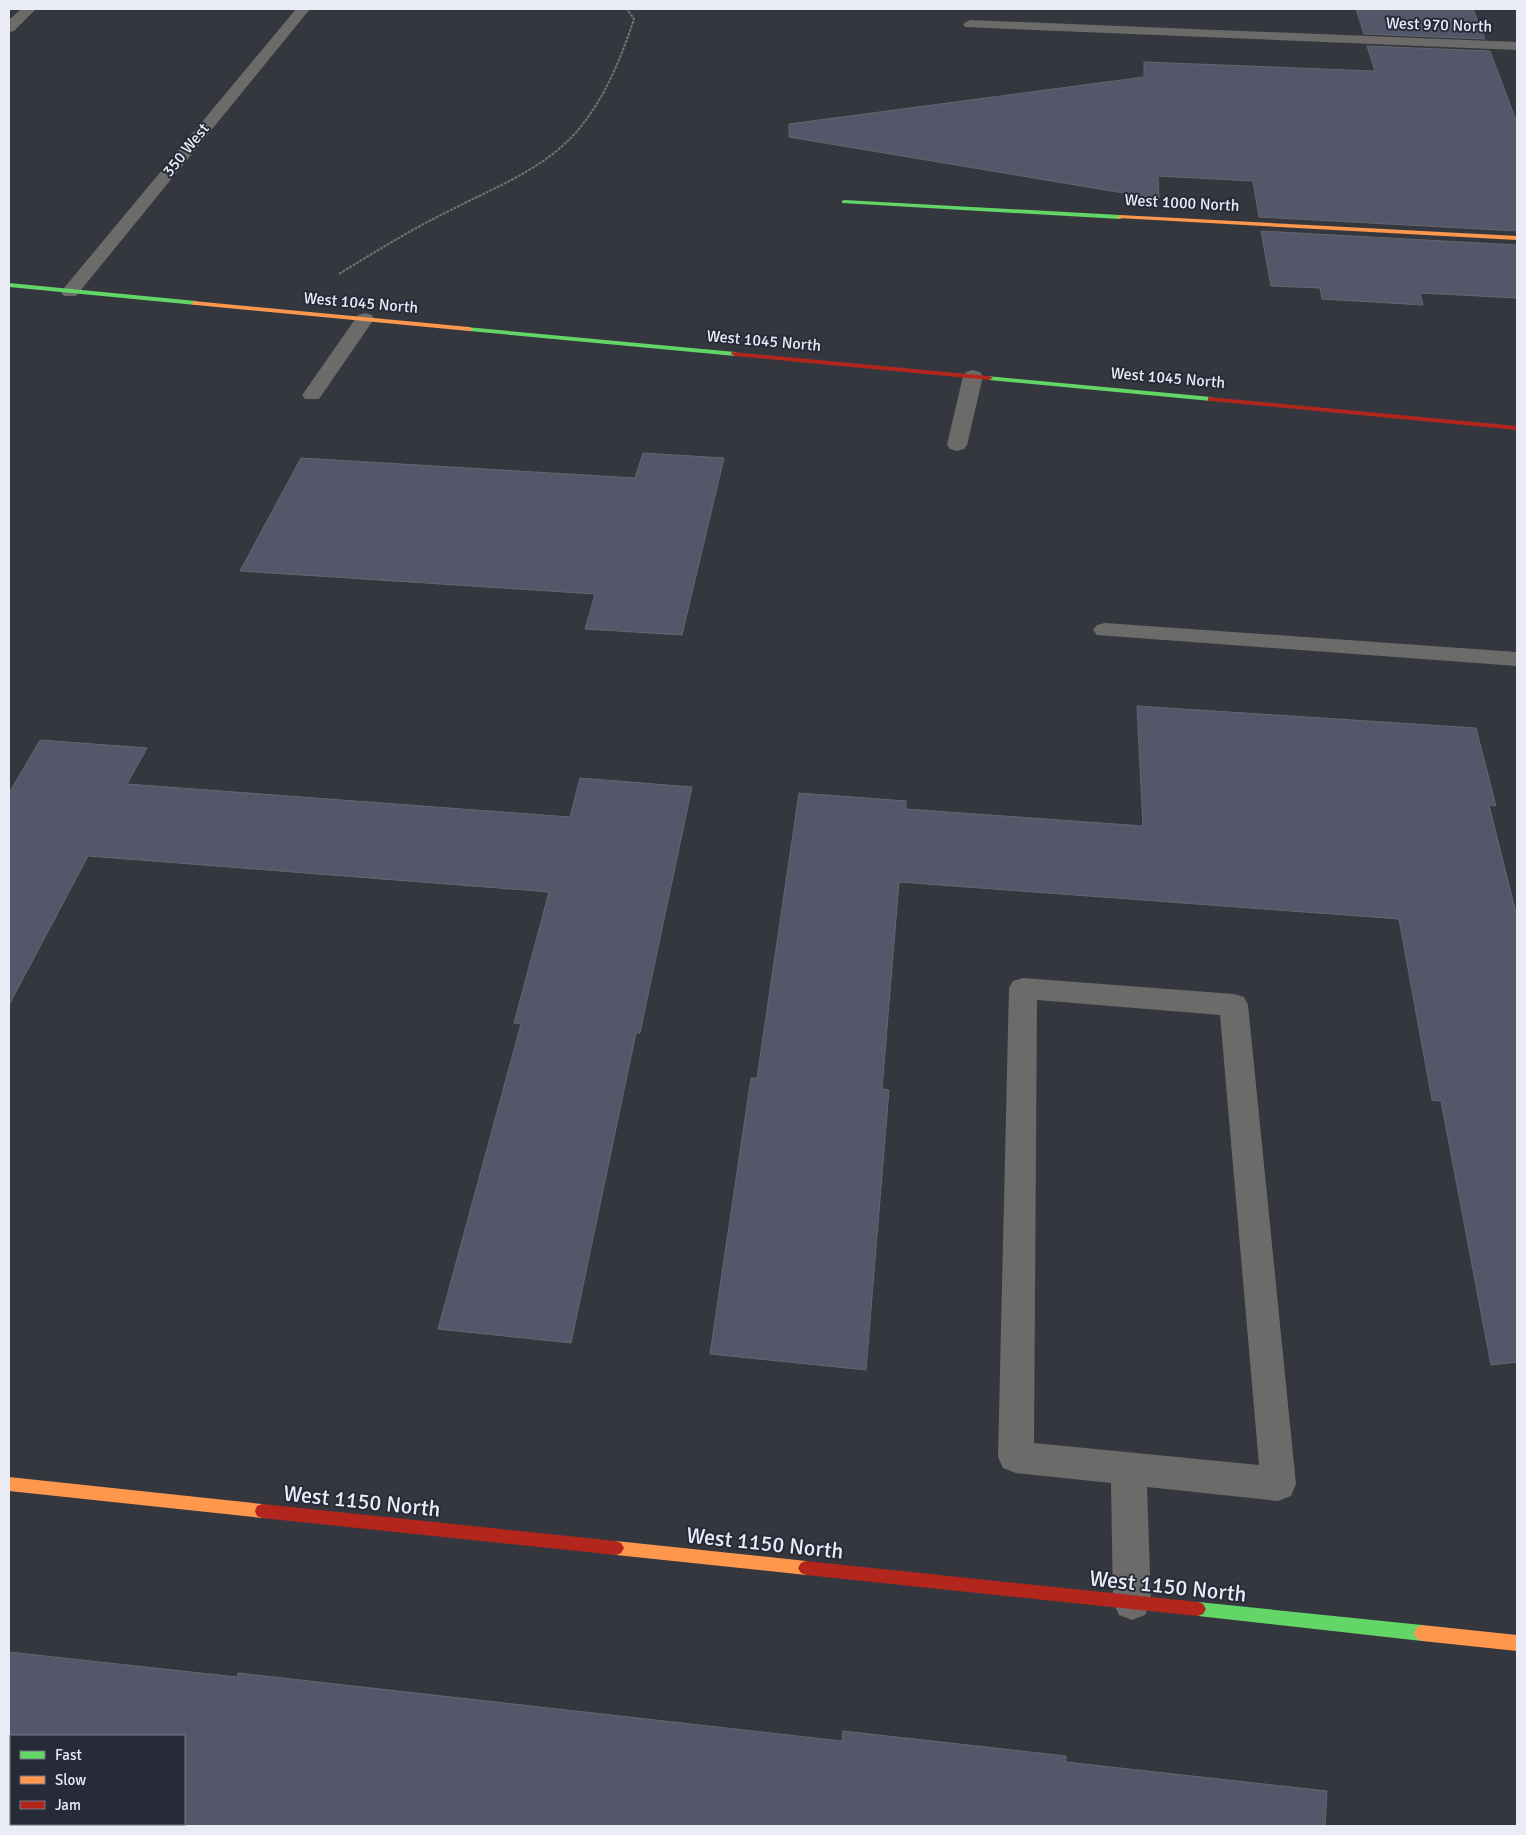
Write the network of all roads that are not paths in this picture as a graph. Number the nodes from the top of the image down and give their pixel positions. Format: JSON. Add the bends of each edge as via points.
{"nodes":[{"id":1,"x":29,"y":9,"type":"edge"},
{"id":2,"x":302,"y":9,"type":"edge"},
{"id":3,"x":970,"y":24,"type":"dead end"},
{"id":4,"x":9,"y":28,"type":"edge"},
{"id":5,"x":1517,"y":46,"type":"edge"},
{"id":6,"x":844,"y":202,"type":"dead end"},
{"id":7,"x":1517,"y":238,"type":"edge"},
{"id":8,"x":9,"y":286,"type":"edge"},
{"id":9,"x":70,"y":292,"type":"junction"},
{"id":10,"x":365,"y":319,"type":"junction"},
{"id":11,"x":973,"y":376,"type":"junction"},
{"id":12,"x":312,"y":395,"type":"dead end"},
{"id":13,"x":1517,"y":428,"type":"edge"},
{"id":14,"x":957,"y":445,"type":"dead end"},
{"id":15,"x":1105,"y":630,"type":"dead end"},
{"id":16,"x":1517,"y":659,"type":"edge"},
{"id":17,"x":1128,"y":1468,"type":"junction"},
{"id":18,"x":9,"y":1484,"type":"edge"},
{"id":19,"x":1132,"y":1602,"type":"junction"},
{"id":20,"x":1517,"y":1643,"type":"edge"}],
"edges":[{"from":1,"to":4,"type":"street"},
{"from":2,"to":9,"type":"street","name":"350 West"},
{"from":3,"to":5,"type":"street","name":"West 970 North"},
{"from":6,"to":7,"type":"main road","name":"West 1000 North"},
{"from":8,"to":9,"type":"main road","name":"West 1045 North"},
{"from":9,"to":10,"type":"main road","name":"West 1045 North"},
{"from":10,"to":11,"type":"main road","name":"West 1045 North"},
{"from":10,"to":12,"type":"street"},
{"from":11,"to":13,"type":"main road","name":"West 1045 North"},
{"from":11,"to":14,"type":"street"},
{"from":15,"to":16,"type":"street"},
{"from":17,"to":17,"type":"street","via":[[1016,1457],[1023,988],[1234,1005],[1278,1484]]},
{"from":17,"to":19,"type":"street"},
{"from":18,"to":19,"type":"main road","name":"West 1150 North"},
{"from":19,"to":20,"type":"main road","name":"West 1150 North"}]}
